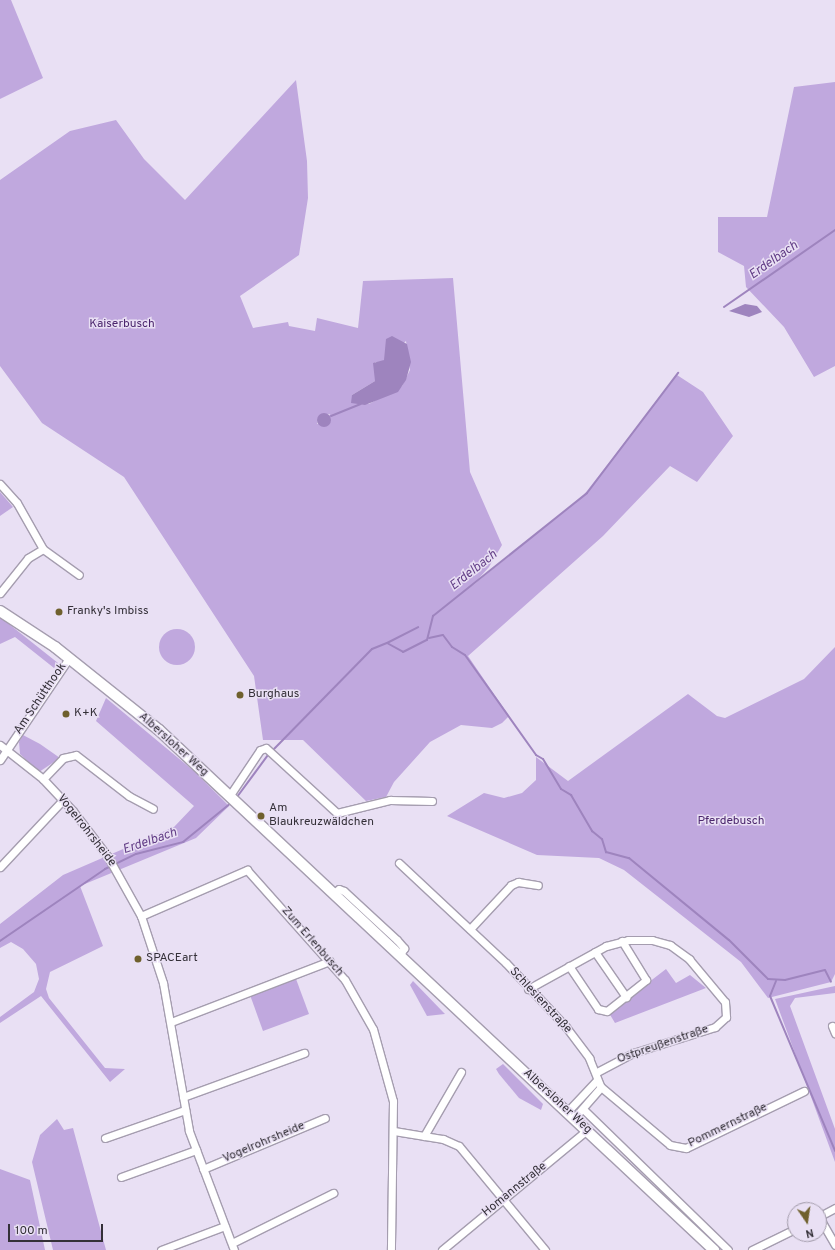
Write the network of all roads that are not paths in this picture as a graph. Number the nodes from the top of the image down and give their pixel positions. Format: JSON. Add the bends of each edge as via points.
{"nodes":[{"id":1,"x":0,"y":484,"type":"edge"},
{"id":2,"x":43,"y":549,"type":"junction"},
{"id":3,"x":79,"y":575,"type":"dead end"},
{"id":4,"x":0,"y":593,"type":"edge"},
{"id":5,"x":0,"y":611,"type":"edge"},
{"id":6,"x":69,"y":658,"type":"junction"},
{"id":7,"x":0,"y":745,"type":"edge"},
{"id":8,"x":7,"y":750,"type":"junction"},
{"id":9,"x":0,"y":760,"type":"edge"},
{"id":10,"x":43,"y":780,"type":"junction"},
{"id":11,"x":233,"y":798,"type":"junction"},
{"id":12,"x":63,"y":800,"type":"junction"},
{"id":13,"x":432,"y":801,"type":"dead end"},
{"id":14,"x":153,"y":809,"type":"dead end"},
{"id":15,"x":399,"y":863,"type":"dead end"},
{"id":16,"x":0,"y":867,"type":"edge"},
{"id":17,"x":538,"y":885,"type":"dead end"},
{"id":18,"x":141,"y":916,"type":"junction"},
{"id":19,"x":470,"y":929,"type":"junction"},
{"id":20,"x":622,"y":941,"type":"junction"},
{"id":21,"x":595,"y":952,"type":"junction"},
{"id":22,"x":330,"y":961,"type":"junction"},
{"id":23,"x":569,"y":966,"type":"junction"},
{"id":24,"x":528,"y":989,"type":"junction"},
{"id":25,"x":626,"y":997,"type":"junction"},
{"id":26,"x":171,"y":1022,"type":"junction"},
{"id":27,"x":832,"y":1026,"type":"dead end"},
{"id":28,"x":835,"y":1033,"type":"edge"},
{"id":29,"x":304,"y":1053,"type":"dead end"},
{"id":30,"x":461,"y":1072,"type":"dead end"},
{"id":31,"x":597,"y":1072,"type":"junction"},
{"id":32,"x":599,"y":1084,"type":"junction"},
{"id":33,"x":804,"y":1091,"type":"dead end"},
{"id":34,"x":183,"y":1096,"type":"junction"},
{"id":35,"x":583,"y":1109,"type":"junction"},
{"id":36,"x":185,"y":1110,"type":"junction"},
{"id":37,"x":571,"y":1115,"type":"junction"},
{"id":38,"x":325,"y":1118,"type":"dead end"},
{"id":39,"x":587,"y":1130,"type":"junction"},
{"id":40,"x":394,"y":1131,"type":"junction"},
{"id":41,"x":424,"y":1136,"type":"junction"},
{"id":42,"x":105,"y":1138,"type":"dead end"},
{"id":43,"x":196,"y":1150,"type":"junction"},
{"id":44,"x":203,"y":1168,"type":"junction"},
{"id":45,"x":121,"y":1177,"type":"dead end"},
{"id":46,"x":333,"y":1193,"type":"dead end"},
{"id":47,"x":504,"y":1199,"type":"junction"},
{"id":48,"x":225,"y":1226,"type":"junction"},
{"id":49,"x":827,"y":1230,"type":"edge"},
{"id":50,"x":787,"y":1233,"type":"edge"},
{"id":51,"x":835,"y":1244,"type":"edge"},
{"id":52,"x":233,"y":1246,"type":"edge"},
{"id":53,"x":161,"y":1250,"type":"edge"},
{"id":54,"x":391,"y":1250,"type":"edge"},
{"id":55,"x":442,"y":1250,"type":"edge"},
{"id":56,"x":545,"y":1250,"type":"edge"},
{"id":57,"x":714,"y":1250,"type":"edge"},
{"id":58,"x":728,"y":1250,"type":"edge"},
{"id":59,"x":752,"y":1250,"type":"edge"}],
"edges":[{"from":1,"to":2,"type":"street","via":[[17,503]]},
{"from":2,"to":3,"type":"street"},
{"from":2,"to":4,"type":"street","via":[[28,558]]},
{"from":5,"to":6,"type":"main road","name":"Albersloher Weg"},
{"from":6,"to":8,"type":"street","name":"Am Schütthook"},
{"from":6,"to":11,"type":"main road","name":"Albersloher Weg","via":[[159,730]]},
{"from":7,"to":8,"type":"street","name":"Vogelrohrsheide"},
{"from":8,"to":9,"type":"street","name":"Am Schütthook"},
{"from":8,"to":10,"type":"street","name":"Vogelrohrsheide"},
{"from":10,"to":12,"type":"street","name":"Vogelrohrsheide"},
{"from":10,"to":14,"type":"street","via":[[63,758],[76,755],[129,796]]},
{"from":11,"to":13,"type":"street","via":[[260,750],[266,748],[337,812],[390,800]]},
{"from":11,"to":37,"type":"main road","name":"Albersloher Weg"},
{"from":12,"to":16,"type":"street"},
{"from":12,"to":18,"type":"street","name":"Vogelrohrsheide","via":[[109,859]]},
{"from":15,"to":19,"type":"street","name":"Schlesienstraße"},
{"from":17,"to":19,"type":"street","via":[[518,882],[511,885]]},
{"from":18,"to":22,"type":"street","name":"Zum Erlenbusch","via":[[248,870]]},
{"from":18,"to":26,"type":"street","name":"Vogelrohrsheide","via":[[154,950]]},
{"from":19,"to":24,"type":"street","name":"Schlesienstraße"},
{"from":20,"to":21,"type":"street","name":"Ostpreußenstraße"},
{"from":20,"to":25,"type":"street","via":[[646,980]]},
{"from":20,"to":31,"type":"street","name":"Ostpreußenstraße","via":[[652,940],[676,949],[720,993],[727,1016],[722,1023],[707,1030],[633,1053]]},
{"from":21,"to":23,"type":"street","name":"Ostpreußenstraße"},
{"from":21,"to":25,"type":"street"},
{"from":22,"to":26,"type":"street"},
{"from":22,"to":40,"type":"street","name":"Zum Erlenbusch","via":[[363,1008],[382,1051],[393,1101]]},
{"from":23,"to":24,"type":"street","name":"Ostpreußenstraße"},
{"from":23,"to":25,"type":"street","via":[[601,1011]]},
{"from":24,"to":31,"type":"street","name":"Schlesienstraße","via":[[566,1027]]},
{"from":26,"to":34,"type":"street","name":"Vogelrohrsheide"},
{"from":27,"to":28,"type":"street"},
{"from":29,"to":34,"type":"street"},
{"from":30,"to":41,"type":"street"},
{"from":31,"to":32,"type":"street"},
{"from":32,"to":33,"type":"street","name":"Pommernstraße","via":[[675,1148],[686,1148]]},
{"from":32,"to":35,"type":"street"},
{"from":32,"to":37,"type":"street"},
{"from":34,"to":36,"type":"street","name":"Vogelrohrsheide"},
{"from":35,"to":37,"type":"street"},
{"from":35,"to":58,"type":"street","name":"Albersloher Weg"},
{"from":36,"to":42,"type":"street"},
{"from":36,"to":43,"type":"street","name":"Vogelrohrsheide"},
{"from":37,"to":39,"type":"main road","name":"Albersloher Weg"},
{"from":38,"to":44,"type":"street","name":"Vogelrohrsheide"},
{"from":39,"to":47,"type":"street","name":"Homannstraße"},
{"from":39,"to":57,"type":"main road","name":"Albersloher Weg"},
{"from":40,"to":41,"type":"street"},
{"from":40,"to":54,"type":"street","name":"Zum Erlenbusch"},
{"from":41,"to":47,"type":"street","via":[[459,1146]]},
{"from":43,"to":44,"type":"street","name":"Vogelrohrsheide"},
{"from":43,"to":45,"type":"street"},
{"from":44,"to":48,"type":"street","name":"Vogelrohrsheide"},
{"from":46,"to":52,"type":"street","name":"Vogelrohrsheide"},
{"from":47,"to":55,"type":"street","name":"Homannstraße"},
{"from":47,"to":56,"type":"street"},
{"from":48,"to":52,"type":"street","name":"Vogelrohrsheide"},
{"from":48,"to":53,"type":"street"},
{"from":49,"to":51,"type":"street"},
{"from":50,"to":59,"type":"street"}]}
